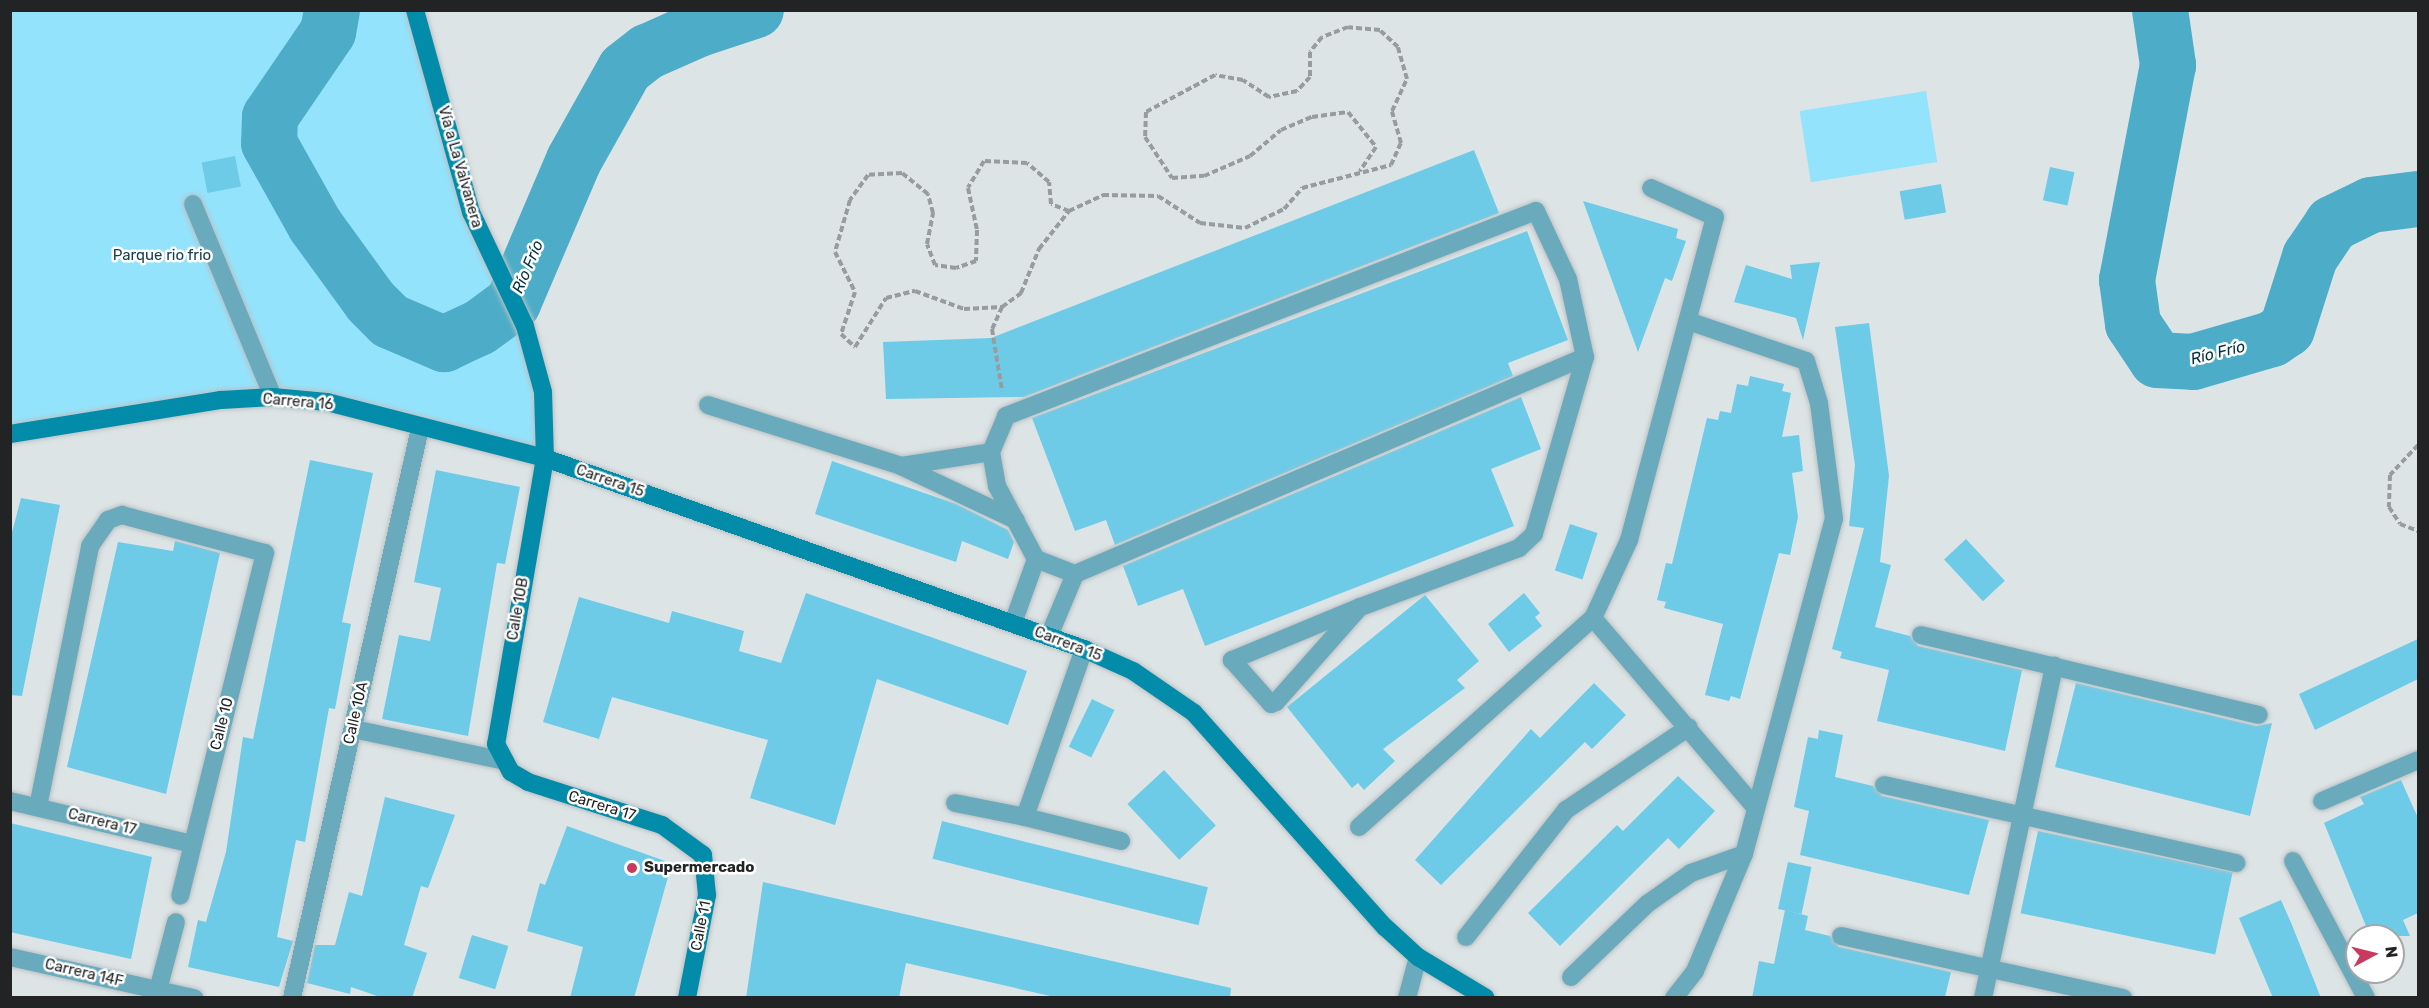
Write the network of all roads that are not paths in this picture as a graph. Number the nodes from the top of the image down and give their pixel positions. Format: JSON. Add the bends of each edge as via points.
{"nodes":[{"id":1,"x":415,"y":10,"type":"edge"},
{"id":2,"x":1651,"y":188,"type":"dead end"},
{"id":3,"x":192,"y":204,"type":"dead end"},
{"id":4,"x":1688,"y":321,"type":"junction"},
{"id":5,"x":1585,"y":357,"type":"junction"},
{"id":6,"x":273,"y":397,"type":"junction"},
{"id":7,"x":708,"y":405,"type":"dead end"},
{"id":8,"x":420,"y":428,"type":"junction"},
{"id":9,"x":10,"y":434,"type":"edge"},
{"id":10,"x":991,"y":452,"type":"junction"},
{"id":11,"x":545,"y":458,"type":"junction"},
{"id":12,"x":901,"y":466,"type":"junction"},
{"id":13,"x":1016,"y":520,"type":"junction"},
{"id":14,"x":1036,"y":559,"type":"junction"},
{"id":15,"x":1075,"y":574,"type":"junction"},
{"id":16,"x":1360,"y":607,"type":"junction"},
{"id":17,"x":1593,"y":618,"type":"junction"},
{"id":18,"x":1013,"y":623,"type":"junction"},
{"id":19,"x":1921,"y":635,"type":"dead end"},
{"id":20,"x":1049,"y":636,"type":"junction"},
{"id":21,"x":1084,"y":649,"type":"junction"},
{"id":22,"x":2054,"y":666,"type":"junction"},
{"id":23,"x":2259,"y":715,"type":"dead end"},
{"id":24,"x":1689,"y":727,"type":"junction"},
{"id":25,"x":353,"y":729,"type":"junction"},
{"id":26,"x":500,"y":760,"type":"junction"},
{"id":27,"x":2418,"y":760,"type":"edge"},
{"id":28,"x":1884,"y":785,"type":"dead end"},
{"id":29,"x":10,"y":801,"type":"edge"},
{"id":30,"x":2322,"y":801,"type":"dead end"},
{"id":31,"x":955,"y":803,"type":"dead end"},
{"id":32,"x":1754,"y":806,"type":"junction"},
{"id":33,"x":38,"y":807,"type":"junction"},
{"id":34,"x":2025,"y":815,"type":"junction"},
{"id":35,"x":1025,"y":817,"type":"junction"},
{"id":36,"x":1359,"y":827,"type":"dead end"},
{"id":37,"x":1121,"y":841,"type":"dead end"},
{"id":38,"x":192,"y":844,"type":"junction"},
{"id":39,"x":1744,"y":854,"type":"junction"},
{"id":40,"x":703,"y":855,"type":"joint"},
{"id":41,"x":2293,"y":861,"type":"dead end"},
{"id":42,"x":2236,"y":863,"type":"dead end"},
{"id":43,"x":180,"y":896,"type":"dead end"},
{"id":44,"x":176,"y":922,"type":"dead end"},
{"id":45,"x":1466,"y":936,"type":"dead end"},
{"id":46,"x":1841,"y":936,"type":"dead end"},
{"id":47,"x":10,"y":957,"type":"edge"},
{"id":48,"x":1418,"y":957,"type":"junction"},
{"id":49,"x":1990,"y":968,"type":"junction"},
{"id":50,"x":1571,"y":977,"type":"dead end"},
{"id":51,"x":157,"y":994,"type":"edge"},
{"id":52,"x":194,"y":998,"type":"edge"},
{"id":53,"x":292,"y":998,"type":"edge"},
{"id":54,"x":687,"y":998,"type":"edge"},
{"id":55,"x":1407,"y":998,"type":"edge"},
{"id":56,"x":1486,"y":998,"type":"edge"},
{"id":57,"x":1674,"y":998,"type":"edge"},
{"id":58,"x":1983,"y":998,"type":"edge"},
{"id":59,"x":2122,"y":998,"type":"edge"},
{"id":60,"x":2366,"y":998,"type":"edge"}],
"edges":[{"from":1,"to":11,"type":"street","name":"Vía a La Valvanera","via":[[471,212],[492,264],[525,326],[543,392]]},
{"from":2,"to":4,"type":"street","via":[[1716,217]]},
{"from":3,"to":6,"type":"street"},
{"from":4,"to":17,"type":"street","via":[[1629,540]]},
{"from":4,"to":32,"type":"street","via":[[1806,361],[1819,403],[1834,519]]},
{"from":5,"to":10,"type":"street","via":[[1568,279],[1536,211],[1006,416]]},
{"from":5,"to":15,"type":"street"},
{"from":5,"to":16,"type":"street","via":[[1534,534],[1519,549]]},
{"from":6,"to":8,"type":"street","name":"Carrera 16","via":[[327,402]]},
{"from":6,"to":9,"type":"street","name":"Carrera 16"},
{"from":7,"to":12,"type":"street"},
{"from":8,"to":11,"type":"street","name":"Carrera 16"},
{"from":8,"to":25,"type":"street","name":"Calle 10A"},
{"from":10,"to":12,"type":"street"},
{"from":10,"to":13,"type":"street","via":[[997,486]]},
{"from":11,"to":18,"type":"street","name":"Carrera 15"},
{"from":11,"to":26,"type":"street","name":"Calle 10B","via":[[496,731]]},
{"from":12,"to":13,"type":"street"},
{"from":13,"to":14,"type":"street"},
{"from":14,"to":15,"type":"street"},
{"from":14,"to":18,"type":"street"},
{"from":15,"to":20,"type":"street"},
{"from":16,"to":16,"type":"street","via":[[1318,624],[1232,660],[1271,704],[1276,702]]},
{"from":17,"to":24,"type":"street"},
{"from":17,"to":36,"type":"street"},
{"from":18,"to":20,"type":"street","name":"Carrera 15"},
{"from":19,"to":22,"type":"street"},
{"from":20,"to":21,"type":"street","name":"Carrera 15"},
{"from":21,"to":35,"type":"street"},
{"from":21,"to":48,"type":"street","name":"Carrera 15","via":[[1133,670],[1194,712]]},
{"from":22,"to":23,"type":"street"},
{"from":22,"to":34,"type":"street"},
{"from":24,"to":32,"type":"street"},
{"from":24,"to":45,"type":"street","via":[[1566,810]]},
{"from":25,"to":26,"type":"street"},
{"from":25,"to":53,"type":"street","name":"Calle 10A"},
{"from":26,"to":40,"type":"street","name":"Carrera 17","via":[[528,782],[680,833]]},
{"from":27,"to":30,"type":"street"},
{"from":28,"to":34,"type":"street"},
{"from":29,"to":33,"type":"street","name":"Carrera 17"},
{"from":31,"to":35,"type":"street"},
{"from":32,"to":39,"type":"street"},
{"from":33,"to":38,"type":"street","name":"Carrera 17"},
{"from":33,"to":38,"type":"street","name":"Calle 10","via":[[90,546],[108,520],[122,515],[265,553]]},
{"from":34,"to":42,"type":"street"},
{"from":34,"to":49,"type":"street"},
{"from":35,"to":37,"type":"street"},
{"from":38,"to":43,"type":"street","name":"Calle 10"},
{"from":39,"to":50,"type":"street","via":[[1691,873],[1647,904]]},
{"from":39,"to":57,"type":"street","via":[[1695,971]]},
{"from":40,"to":54,"type":"street","name":"Calle 11","via":[[707,895]]},
{"from":41,"to":60,"type":"street"},
{"from":44,"to":51,"type":"street"},
{"from":46,"to":49,"type":"street"},
{"from":47,"to":51,"type":"street","name":"Carrera 14F"},
{"from":48,"to":55,"type":"street"},
{"from":48,"to":56,"type":"street","name":"Carrera 15"},
{"from":49,"to":58,"type":"street"},
{"from":49,"to":59,"type":"street"},
{"from":51,"to":52,"type":"street","name":"Carrera 14F"}]}
